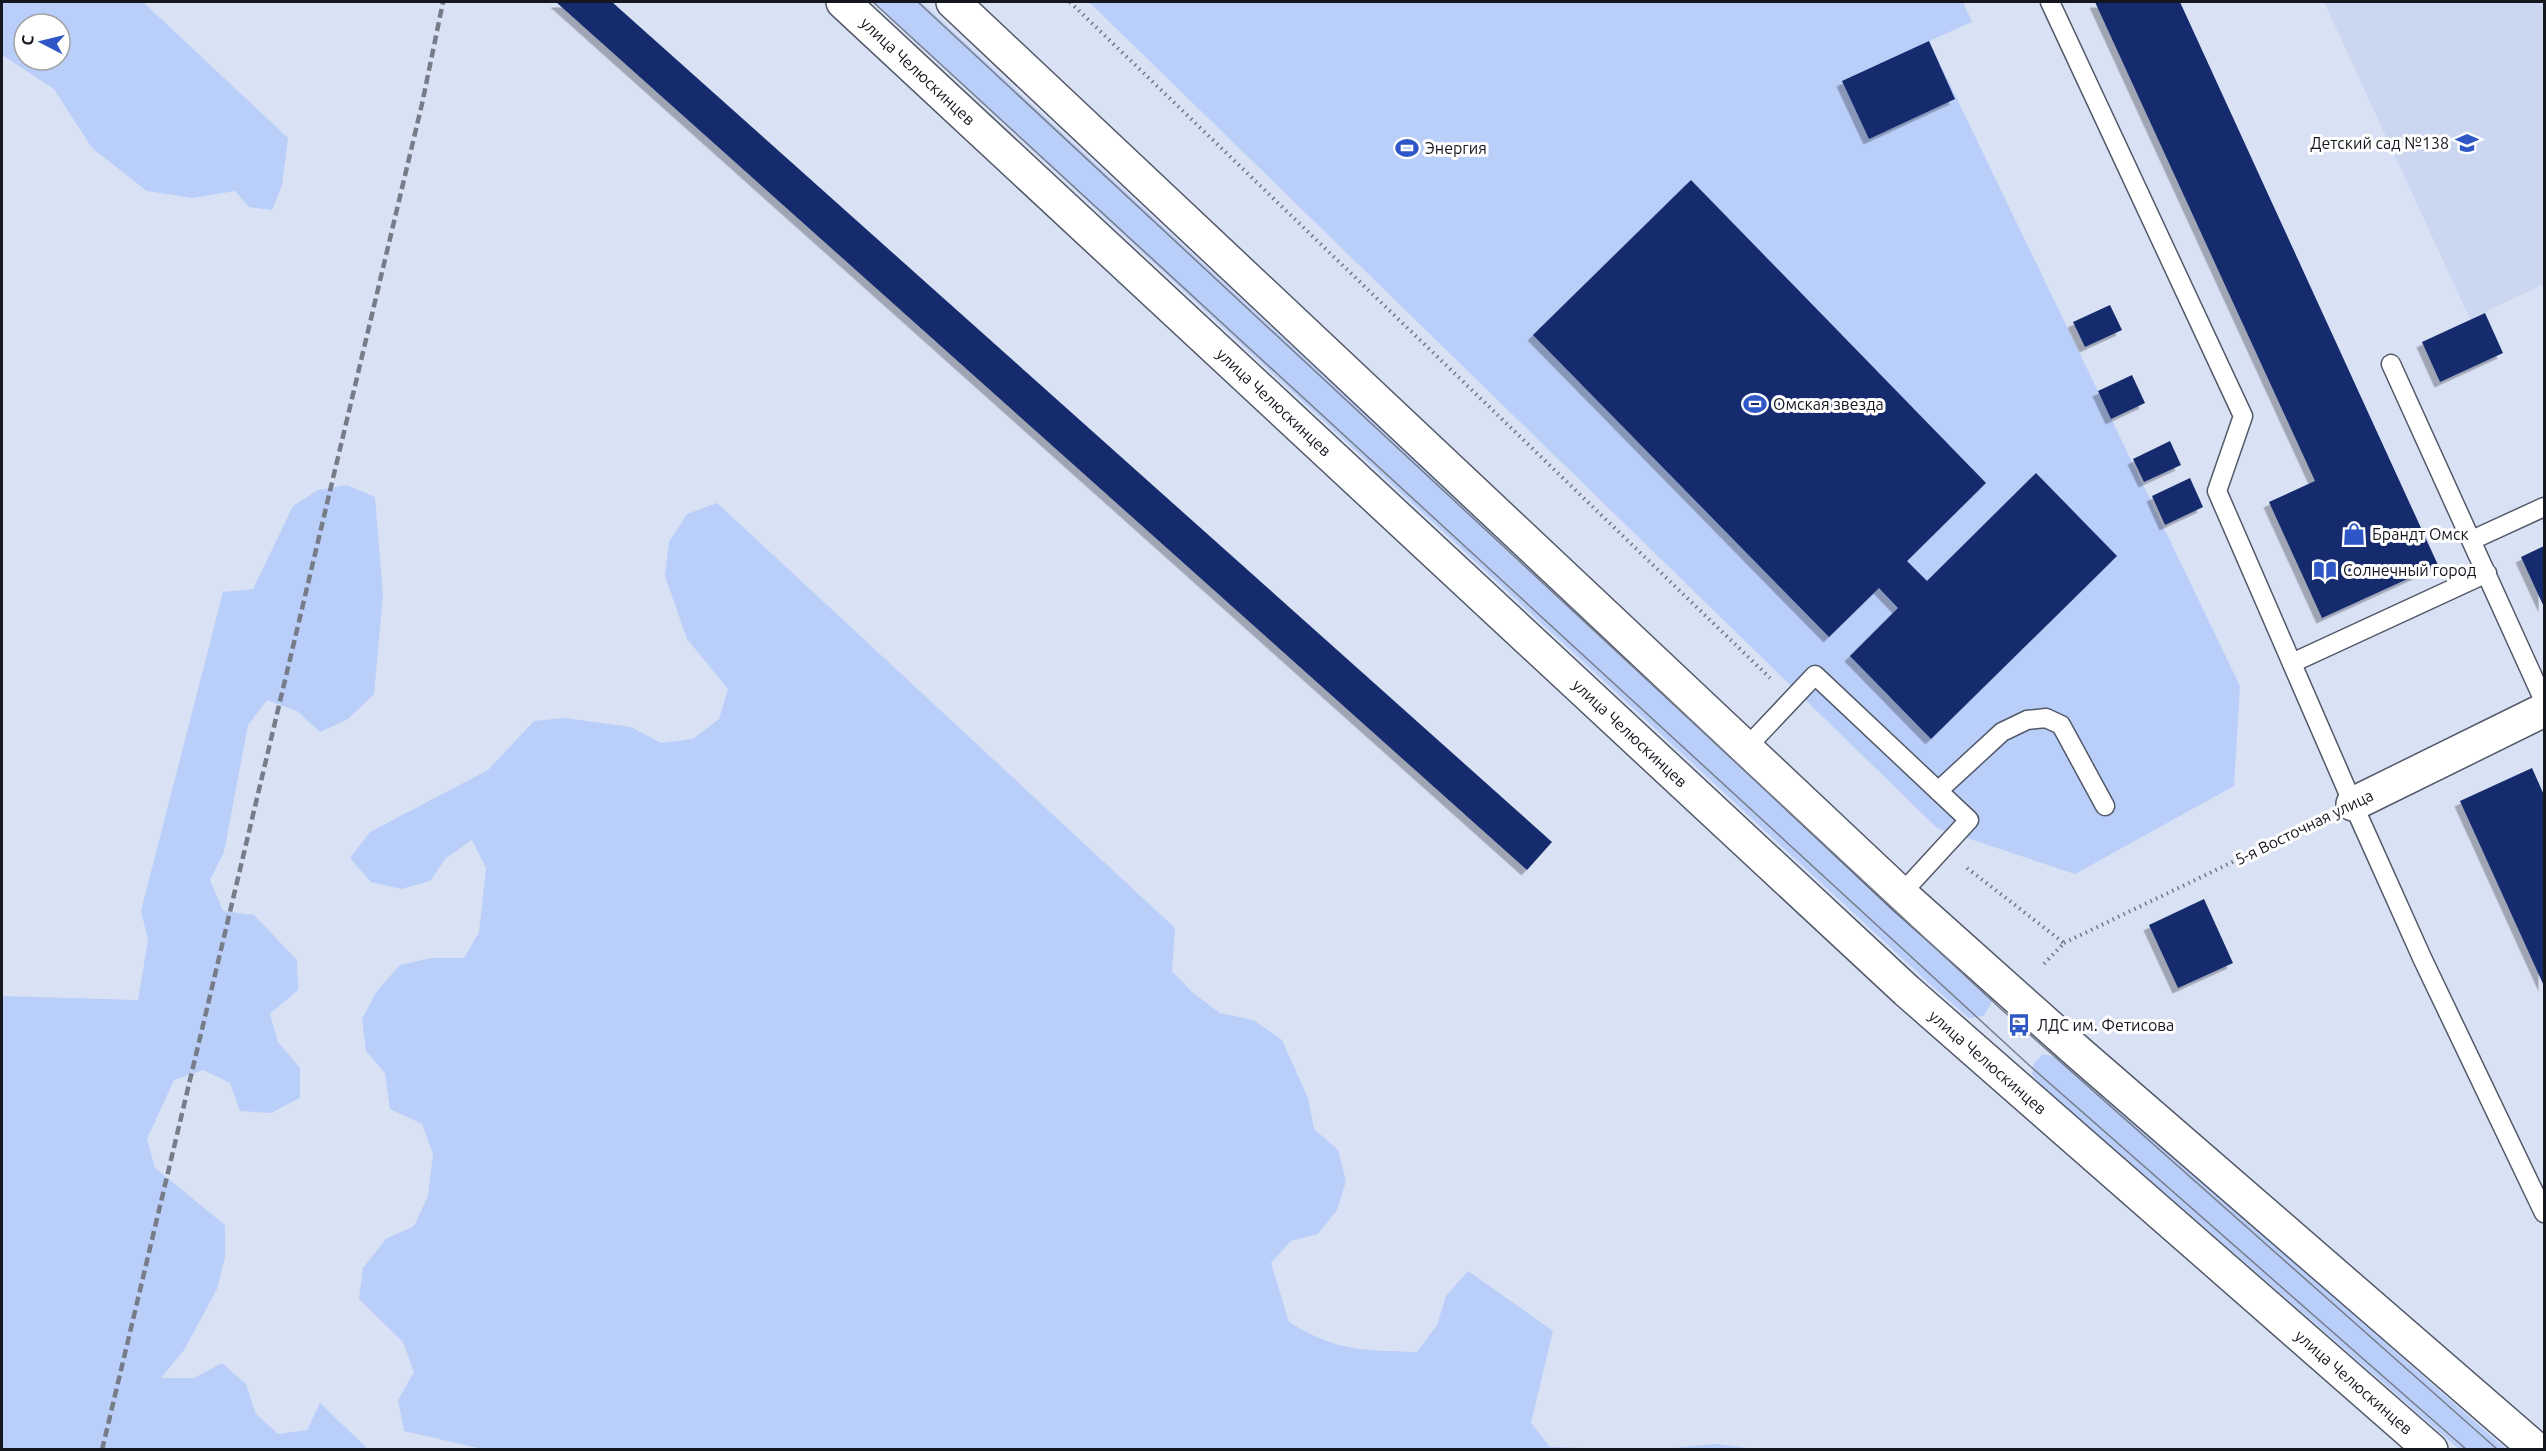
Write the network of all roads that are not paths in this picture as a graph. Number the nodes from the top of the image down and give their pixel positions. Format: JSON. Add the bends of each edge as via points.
{"nodes":[{"id":1,"x":843,"y":2,"type":"edge"},
{"id":2,"x":953,"y":2,"type":"edge"},
{"id":3,"x":2050,"y":2,"type":"edge"},
{"id":4,"x":2391,"y":364,"type":"dead end"},
{"id":5,"x":2544,"y":507,"type":"edge"},
{"id":6,"x":2472,"y":540,"type":"junction"},
{"id":7,"x":2487,"y":573,"type":"junction"},
{"id":8,"x":2292,"y":663,"type":"junction"},
{"id":9,"x":2544,"y":701,"type":"edge"},
{"id":10,"x":2544,"y":710,"type":"edge"},
{"id":11,"x":1746,"y":748,"type":"junction"},
{"id":12,"x":1938,"y":791,"type":"junction"},
{"id":13,"x":2353,"y":804,"type":"junction"},
{"id":14,"x":2105,"y":806,"type":"dead end"},
{"id":15,"x":1901,"y":894,"type":"junction"},
{"id":16,"x":2544,"y":1213,"type":"edge"},
{"id":17,"x":2415,"y":1444,"type":"edge"},
{"id":18,"x":2537,"y":1449,"type":"edge"}],
"edges":[{"from":1,"to":17,"type":"main road","name":"улица Челюскинцев","via":[[1907,992]]},
{"from":2,"to":11,"type":"main road"},
{"from":3,"to":8,"type":"lane","via":[[2243,416],[2217,490]]},
{"from":4,"to":6,"type":"lane"},
{"from":5,"to":6,"type":"lane"},
{"from":6,"to":7,"type":"lane"},
{"from":7,"to":8,"type":"lane"},
{"from":7,"to":9,"type":"lane"},
{"from":8,"to":13,"type":"lane"},
{"from":10,"to":13,"type":"main road","name":"5-я Восточная улица"},
{"from":11,"to":12,"type":"lane","via":[[1815,675]]},
{"from":11,"to":15,"type":"main road"},
{"from":12,"to":14,"type":"lane","via":[[2002,732],[2027,720],[2046,718],[2061,725]]},
{"from":12,"to":15,"type":"lane","via":[[1969,820]]},
{"from":13,"to":16,"type":"lane"},
{"from":15,"to":18,"type":"main road"}]}
